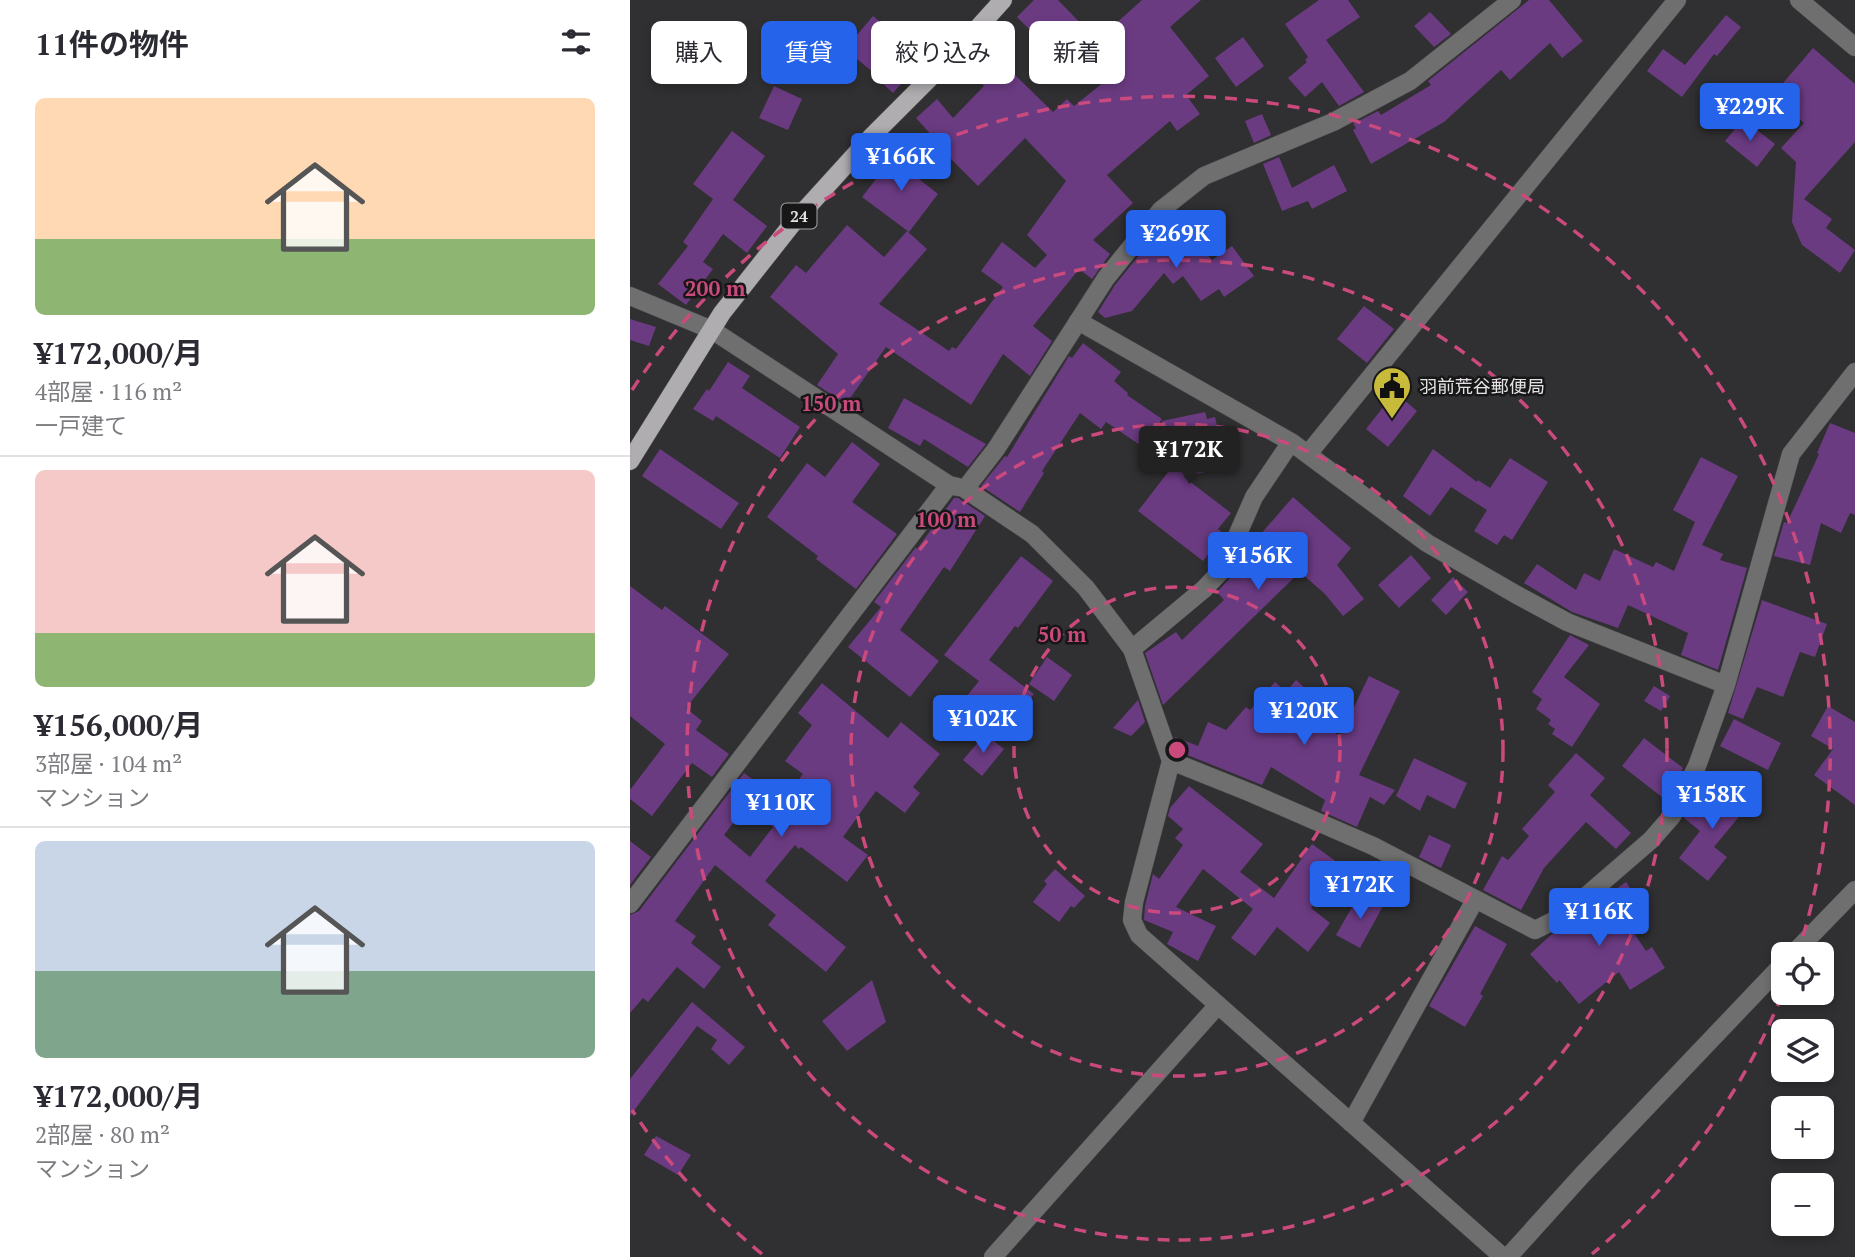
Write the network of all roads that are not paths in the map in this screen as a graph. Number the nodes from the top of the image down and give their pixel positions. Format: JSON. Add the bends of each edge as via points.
{"nodes":[{"id":1,"x":1003,"y":0,"type":"edge"},
{"id":2,"x":1512,"y":0,"type":"edge"},
{"id":3,"x":1677,"y":0,"type":"edge"},
{"id":4,"x":1799,"y":0,"type":"edge"},
{"id":5,"x":1855,"y":47,"type":"edge"},
{"id":6,"x":630,"y":296,"type":"edge"},
{"id":7,"x":1078,"y":321,"type":"junction"},
{"id":8,"x":712,"y":330,"type":"junction"},
{"id":9,"x":1855,"y":372,"type":"edge"},
{"id":10,"x":1292,"y":442,"type":"junction"},
{"id":11,"x":1308,"y":454,"type":"junction"},
{"id":12,"x":630,"y":461,"type":"edge"},
{"id":13,"x":957,"y":487,"type":"junction"},
{"id":14,"x":1132,"y":649,"type":"junction"},
{"id":15,"x":1726,"y":685,"type":"junction"},
{"id":16,"x":1171,"y":761,"type":"junction"},
{"id":17,"x":1855,"y":890,"type":"edge"},
{"id":18,"x":1475,"y":900,"type":"junction"},
{"id":19,"x":630,"y":904,"type":"edge"},
{"id":20,"x":1805,"y":942,"type":"edge"},
{"id":21,"x":1771,"y":977,"type":"edge"},
{"id":22,"x":1218,"y":1005,"type":"junction"},
{"id":23,"x":1351,"y":1123,"type":"junction"},
{"id":24,"x":993,"y":1257,"type":"edge"},
{"id":25,"x":1506,"y":1257,"type":"edge"}],
"edges":[{"from":1,"to":8,"type":"main road","number":"24","via":[[793,223]]},
{"from":2,"to":7,"type":"street","via":[[1410,81],[1333,122],[1204,176],[1161,210]]},
{"from":3,"to":11,"type":"street"},
{"from":4,"to":5,"type":"street"},
{"from":6,"to":8,"type":"street"},
{"from":7,"to":10,"type":"street"},
{"from":7,"to":13,"type":"street","via":[[996,449]]},
{"from":8,"to":12,"type":"main road","number":"24"},
{"from":8,"to":13,"type":"street"},
{"from":9,"to":15,"type":"street","via":[[1791,454]]},
{"from":10,"to":11,"type":"street"},
{"from":10,"to":14,"type":"street","via":[[1254,497],[1222,570]]},
{"from":11,"to":15,"type":"street","via":[[1427,542],[1517,595],[1567,622]]},
{"from":13,"to":14,"type":"street","via":[[1032,534],[1086,588]]},
{"from":13,"to":19,"type":"street"},
{"from":14,"to":16,"type":"street"},
{"from":15,"to":18,"type":"street","via":[[1697,766],[1672,816],[1563,916],[1535,930]]},
{"from":16,"to":18,"type":"street","via":[[1373,846]]},
{"from":16,"to":22,"type":"street","via":[[1132,920],[1139,935]]},
{"from":17,"to":20,"type":"street"},
{"from":18,"to":23,"type":"street"},
{"from":21,"to":25,"type":"street"},
{"from":22,"to":23,"type":"street"},
{"from":22,"to":24,"type":"street"},
{"from":23,"to":25,"type":"street"}]}
